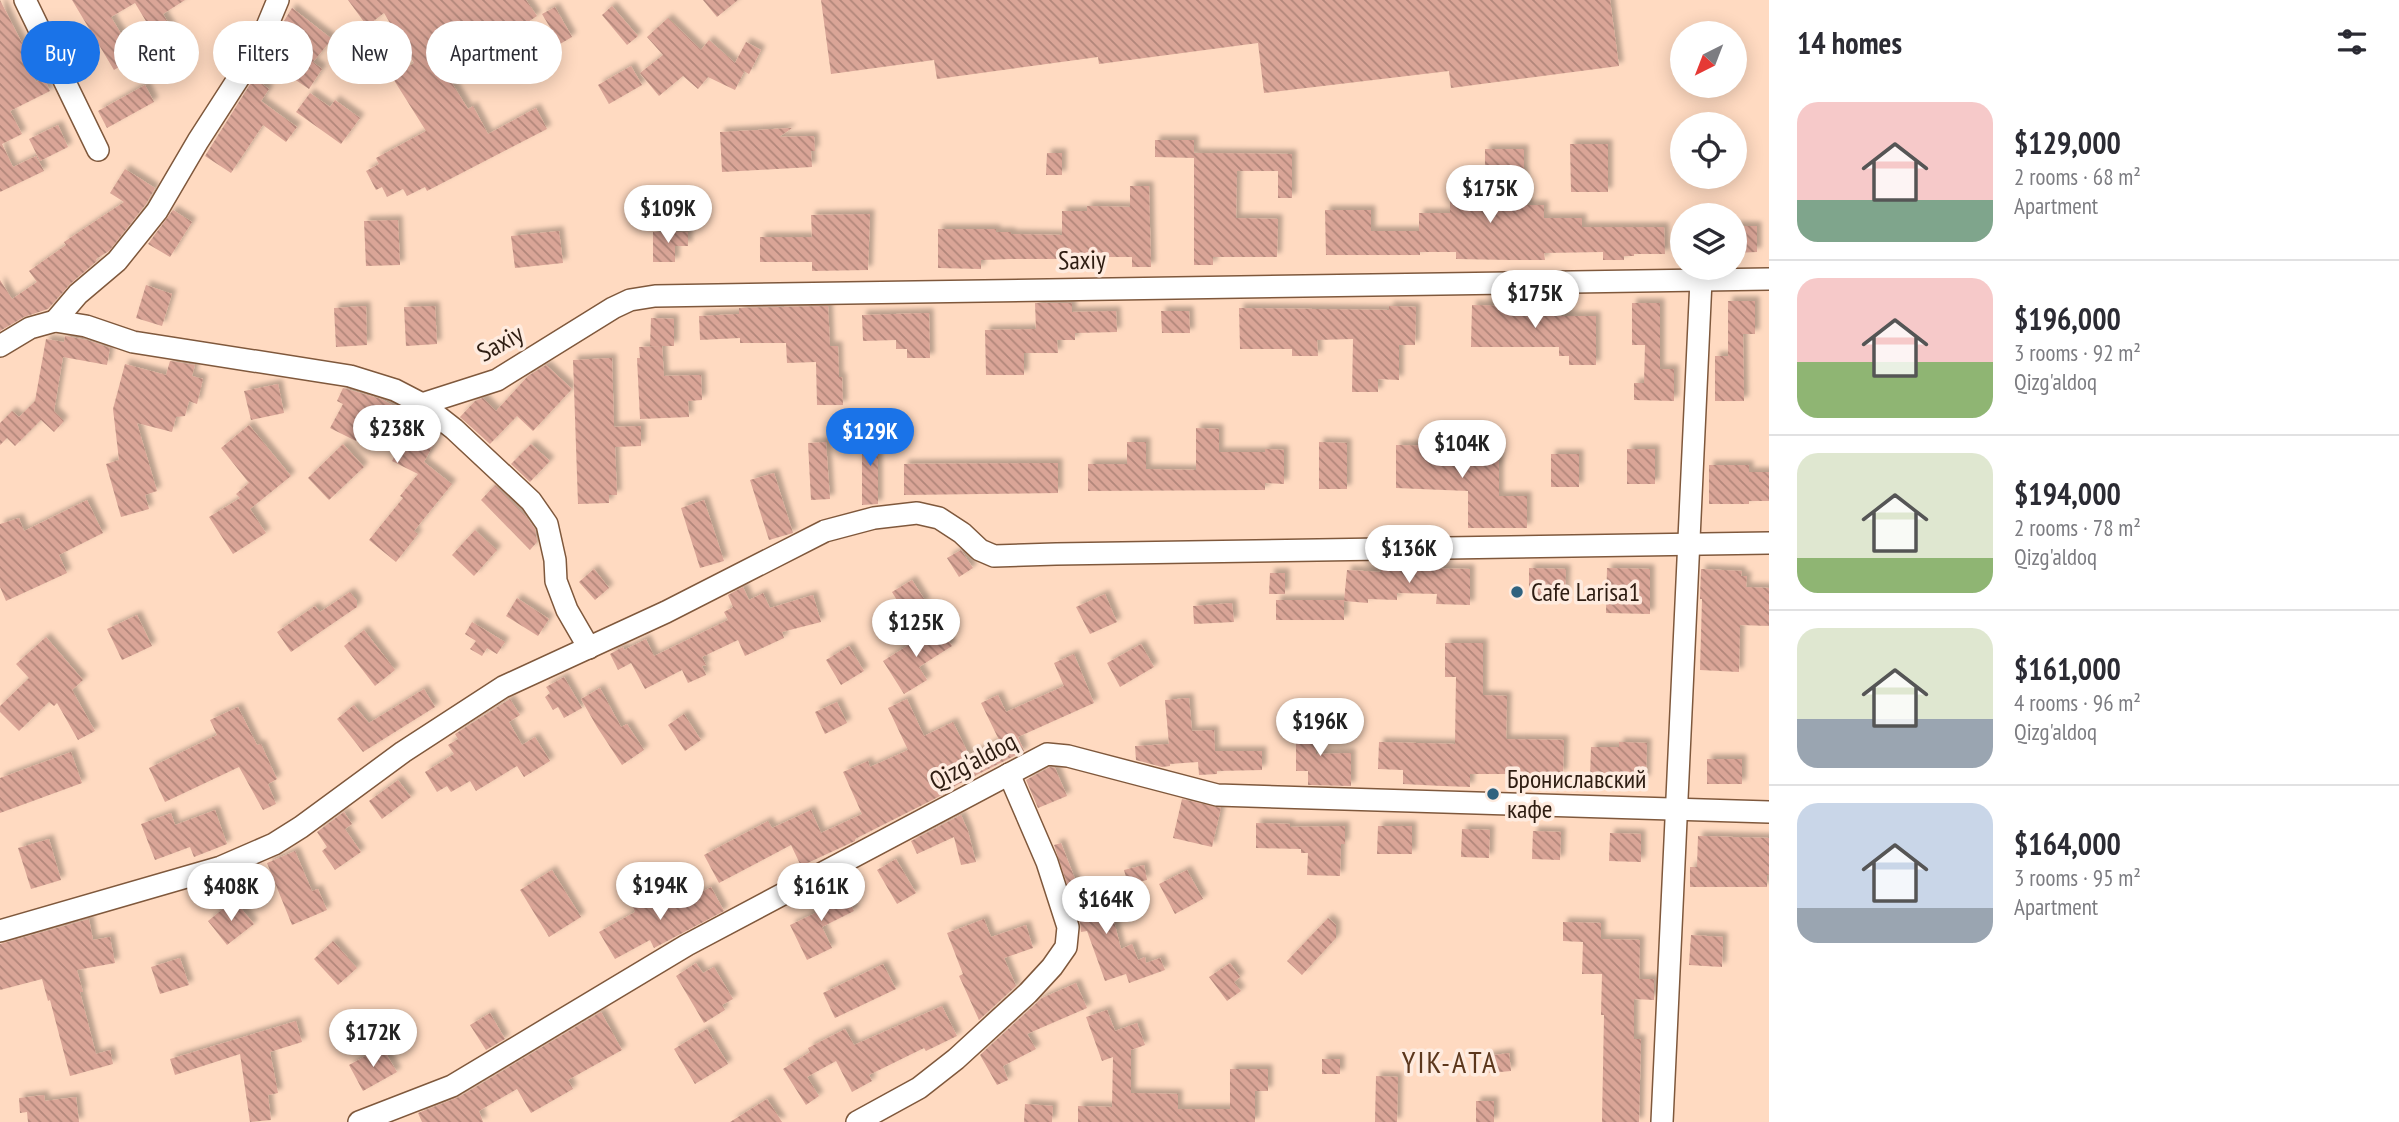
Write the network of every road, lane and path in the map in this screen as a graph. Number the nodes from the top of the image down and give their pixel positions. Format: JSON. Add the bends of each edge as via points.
{"nodes":[{"id":1,"x":25,"y":0,"type":"edge"},
{"id":2,"x":278,"y":0,"type":"edge"},
{"id":3,"x":98,"y":150,"type":"dead end"},
{"id":4,"x":1747,"y":279,"type":"edge"},
{"id":5,"x":1769,"y":279,"type":"edge"},
{"id":6,"x":1670,"y":280,"type":"edge"},
{"id":7,"x":1701,"y":280,"type":"edge"},
{"id":8,"x":55,"y":321,"type":"junction"},
{"id":9,"x":0,"y":346,"type":"edge"},
{"id":10,"x":422,"y":404,"type":"junction"},
{"id":11,"x":1769,"y":543,"type":"edge"},
{"id":12,"x":1689,"y":544,"type":"junction"},
{"id":13,"x":589,"y":648,"type":"junction"},
{"id":14,"x":1009,"y":774,"type":"junction"},
{"id":15,"x":1677,"y":809,"type":"junction"},
{"id":16,"x":1769,"y":812,"type":"edge"},
{"id":17,"x":0,"y":931,"type":"edge"},
{"id":18,"x":359,"y":1122,"type":"edge"},
{"id":19,"x":857,"y":1122,"type":"edge"},
{"id":20,"x":1662,"y":1122,"type":"edge"}],
"edges":[{"from":1,"to":3,"type":"street"},
{"from":2,"to":8,"type":"street","via":[[258,48],[157,211],[124,253]]},
{"from":4,"to":5,"type":"street","name":"Saxiy"},
{"from":6,"to":10,"type":"street","name":"Saxiy","via":[[654,296],[613,308],[497,380]]},
{"from":7,"to":12,"type":"street"},
{"from":8,"to":9,"type":"street","via":[[30,328]]},
{"from":8,"to":10,"type":"street","via":[[133,342],[350,376]]},
{"from":10,"to":13,"type":"street","via":[[531,501],[547,524],[556,582]]},
{"from":11,"to":12,"type":"street"},
{"from":12,"to":13,"type":"street","via":[[994,556],[979,550],[939,518],[918,513],[825,531]]},
{"from":12,"to":15,"type":"street"},
{"from":13,"to":17,"type":"street","via":[[503,687],[402,752],[274,844],[221,867]]},
{"from":14,"to":15,"type":"street","name":"Qizg'aldoq","via":[[1047,754],[1217,795]]},
{"from":14,"to":18,"type":"street","name":"Qizg'aldoq","via":[[687,945],[452,1086]]},
{"from":14,"to":19,"type":"street","via":[[1047,862],[1068,927],[1066,947],[1028,993],[956,1059],[919,1088]]},
{"from":15,"to":16,"type":"street","name":"Qizg'aldoq"},
{"from":15,"to":20,"type":"street"}]}
